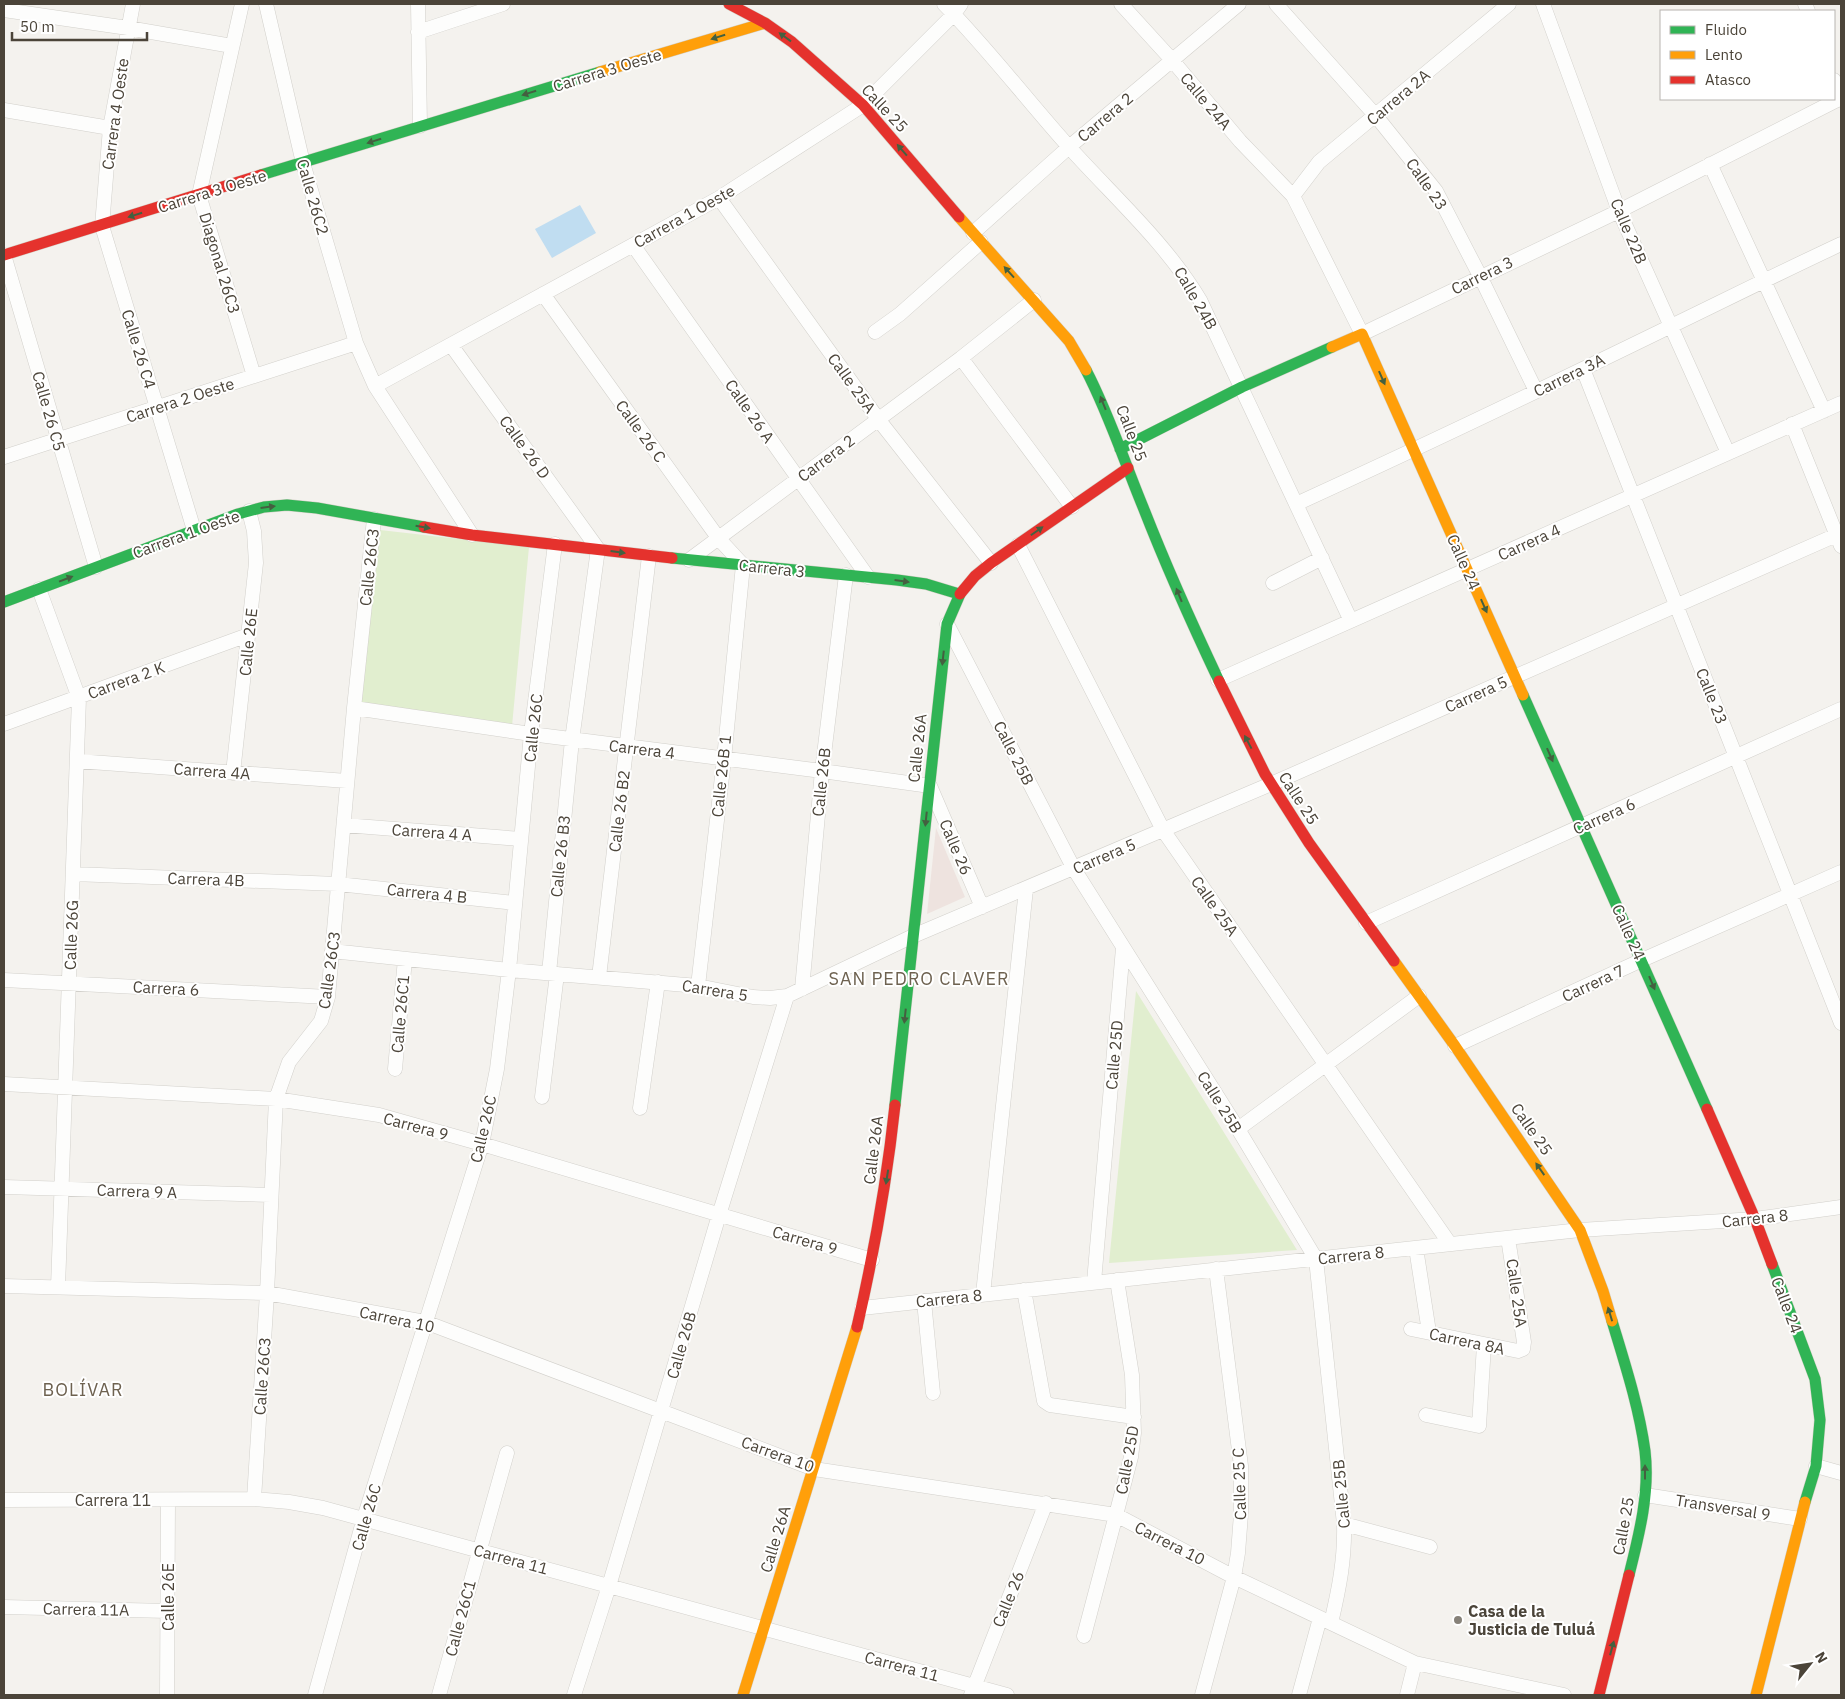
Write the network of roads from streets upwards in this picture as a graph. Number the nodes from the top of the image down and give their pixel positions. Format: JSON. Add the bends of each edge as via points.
{"nodes":[{"id":1,"x":133,"y":4,"type":"edge"},
{"id":2,"x":242,"y":4,"type":"edge"},
{"id":3,"x":266,"y":4,"type":"edge"},
{"id":4,"x":418,"y":4,"type":"edge"},
{"id":5,"x":503,"y":4,"type":"edge"},
{"id":6,"x":729,"y":4,"type":"edge"},
{"id":7,"x":1121,"y":4,"type":"edge"},
{"id":8,"x":1239,"y":4,"type":"edge"},
{"id":9,"x":1276,"y":4,"type":"edge"},
{"id":10,"x":1509,"y":4,"type":"edge"},
{"id":11,"x":1543,"y":4,"type":"edge"},
{"id":12,"x":953,"y":7,"type":"edge"},
{"id":13,"x":4,"y":10,"type":"edge"},
{"id":14,"x":765,"y":23,"type":"junction"},
{"id":15,"x":128,"y":28,"type":"junction"},
{"id":16,"x":418,"y":32,"type":"junction"},
{"id":17,"x":232,"y":46,"type":"junction"},
{"id":18,"x":1172,"y":60,"type":"junction"},
{"id":19,"x":1835,"y":83,"type":"edge"},
{"id":20,"x":1841,"y":99,"type":"edge"},
{"id":21,"x":863,"y":105,"type":"junction"},
{"id":22,"x":4,"y":110,"type":"edge"},
{"id":23,"x":1376,"y":116,"type":"junction"},
{"id":24,"x":420,"y":126,"type":"junction"},
{"id":25,"x":110,"y":128,"type":"junction"},
{"id":26,"x":1069,"y":147,"type":"junction"},
{"id":27,"x":303,"y":163,"type":"junction"},
{"id":28,"x":1710,"y":164,"type":"junction"},
{"id":29,"x":199,"y":195,"type":"junction"},
{"id":30,"x":1293,"y":196,"type":"junction"},
{"id":31,"x":719,"y":198,"type":"junction"},
{"id":32,"x":1619,"y":210,"type":"junction"},
{"id":33,"x":102,"y":226,"type":"junction"},
{"id":34,"x":977,"y":237,"type":"junction"},
{"id":35,"x":1841,"y":244,"type":"edge"},
{"id":36,"x":633,"y":245,"type":"junction"},
{"id":37,"x":4,"y":255,"type":"edge"},
{"id":38,"x":1480,"y":276,"type":"junction"},
{"id":39,"x":1764,"y":280,"type":"junction"},
{"id":40,"x":543,"y":294,"type":"junction"},
{"id":41,"x":1034,"y":300,"type":"junction"},
{"id":42,"x":1670,"y":327,"type":"junction"},
{"id":43,"x":875,"y":332,"type":"dead end"},
{"id":44,"x":1362,"y":334,"type":"junction"},
{"id":45,"x":356,"y":343,"type":"junction"},
{"id":46,"x":451,"y":345,"type":"junction"},
{"id":47,"x":961,"y":358,"type":"junction"},
{"id":48,"x":1583,"y":369,"type":"junction"},
{"id":49,"x":254,"y":376,"type":"junction"},
{"id":50,"x":375,"y":386,"type":"junction"},
{"id":51,"x":1242,"y":387,"type":"junction"},
{"id":52,"x":1536,"y":391,"type":"junction"},
{"id":53,"x":1841,"y":403,"type":"edge"},
{"id":54,"x":156,"y":408,"type":"junction"},
{"id":55,"x":1824,"y":410,"type":"junction"},
{"id":56,"x":878,"y":419,"type":"junction"},
{"id":57,"x":1792,"y":424,"type":"junction"},
{"id":58,"x":58,"y":441,"type":"junction"},
{"id":59,"x":1120,"y":449,"type":"junction"},
{"id":60,"x":1414,"y":450,"type":"junction"},
{"id":61,"x":1728,"y":453,"type":"junction"},
{"id":62,"x":4,"y":457,"type":"edge"},
{"id":63,"x":1128,"y":468,"type":"junction"},
{"id":64,"x":798,"y":479,"type":"junction"},
{"id":65,"x":1633,"y":496,"type":"junction"},
{"id":66,"x":1296,"y":504,"type":"junction"},
{"id":67,"x":1072,"y":507,"type":"junction"},
{"id":68,"x":249,"y":511,"type":"junction"},
{"id":69,"x":374,"y":519,"type":"junction"},
{"id":70,"x":194,"y":530,"type":"junction"},
{"id":71,"x":472,"y":535,"type":"junction"},
{"id":72,"x":1840,"y":538,"type":"edge"},
{"id":73,"x":719,"y":539,"type":"junction"},
{"id":74,"x":556,"y":544,"type":"junction"},
{"id":75,"x":1018,"y":545,"type":"junction"},
{"id":76,"x":598,"y":549,"type":"junction"},
{"id":77,"x":649,"y":556,"type":"junction"},
{"id":78,"x":1322,"y":558,"type":"junction"},
{"id":79,"x":689,"y":560,"type":"junction"},
{"id":80,"x":991,"y":563,"type":"junction"},
{"id":81,"x":743,"y":565,"type":"junction"},
{"id":82,"x":96,"y":567,"type":"junction"},
{"id":83,"x":1467,"y":569,"type":"junction"},
{"id":84,"x":846,"y":575,"type":"junction"},
{"id":85,"x":868,"y":577,"type":"junction"},
{"id":86,"x":1273,"y":583,"type":"dead end"},
{"id":87,"x":39,"y":588,"type":"junction"},
{"id":88,"x":959,"y":594,"type":"junction"},
{"id":89,"x":4,"y":602,"type":"edge"},
{"id":90,"x":1676,"y":606,"type":"junction"},
{"id":91,"x":1351,"y":621,"type":"junction"},
{"id":92,"x":947,"y":624,"type":"junction"},
{"id":93,"x":248,"y":635,"type":"junction"},
{"id":94,"x":1515,"y":677,"type":"junction"},
{"id":95,"x":1218,"y":680,"type":"junction"},
{"id":96,"x":79,"y":698,"type":"junction"},
{"id":97,"x":354,"y":708,"type":"junction"},
{"id":98,"x":1841,"y":709,"type":"edge"},
{"id":99,"x":4,"y":724,"type":"edge"},
{"id":100,"x":531,"y":734,"type":"junction"},
{"id":101,"x":572,"y":740,"type":"junction"},
{"id":102,"x":626,"y":747,"type":"junction"},
{"id":103,"x":1736,"y":756,"type":"junction"},
{"id":104,"x":724,"y":759,"type":"junction"},
{"id":105,"x":77,"y":761,"type":"junction"},
{"id":106,"x":822,"y":770,"type":"junction"},
{"id":107,"x":233,"y":772,"type":"junction"},
{"id":108,"x":347,"y":781,"type":"junction"},
{"id":109,"x":1271,"y":784,"type":"junction"},
{"id":110,"x":930,"y":786,"type":"junction"},
{"id":111,"x":344,"y":825,"type":"junction"},
{"id":112,"x":1582,"y":826,"type":"junction"},
{"id":113,"x":1163,"y":830,"type":"junction"},
{"id":114,"x":521,"y":839,"type":"junction"},
{"id":115,"x":1074,"y":869,"type":"junction"},
{"id":116,"x":1841,"y":872,"type":"edge"},
{"id":117,"x":73,"y":874,"type":"junction"},
{"id":118,"x":338,"y":884,"type":"junction"},
{"id":119,"x":1026,"y":889,"type":"junction"},
{"id":120,"x":1791,"y":895,"type":"junction"},
{"id":121,"x":515,"y":903,"type":"junction"},
{"id":122,"x":982,"y":907,"type":"junction"},
{"id":123,"x":1366,"y":923,"type":"junction"},
{"id":124,"x":914,"y":936,"type":"junction"},
{"id":125,"x":1124,"y":948,"type":"junction"},
{"id":126,"x":332,"y":951,"type":"junction"},
{"id":127,"x":405,"y":959,"type":"junction"},
{"id":128,"x":1642,"y":960,"type":"junction"},
{"id":129,"x":509,"y":970,"type":"junction"},
{"id":130,"x":553,"y":973,"type":"junction"},
{"id":131,"x":599,"y":977,"type":"junction"},
{"id":132,"x":4,"y":980,"type":"edge"},
{"id":133,"x":658,"y":982,"type":"junction"},
{"id":134,"x":69,"y":983,"type":"junction"},
{"id":135,"x":698,"y":986,"type":"junction"},
{"id":136,"x":802,"y":989,"type":"junction"},
{"id":137,"x":787,"y":996,"type":"junction"},
{"id":138,"x":1419,"y":996,"type":"junction"},
{"id":139,"x":328,"y":997,"type":"junction"},
{"id":140,"x":1841,"y":1023,"type":"edge"},
{"id":141,"x":1455,"y":1046,"type":"junction"},
{"id":142,"x":1325,"y":1063,"type":"junction"},
{"id":143,"x":395,"y":1069,"type":"dead end"},
{"id":144,"x":4,"y":1084,"type":"edge"},
{"id":145,"x":65,"y":1086,"type":"junction"},
{"id":146,"x":542,"y":1097,"type":"dead end"},
{"id":147,"x":276,"y":1099,"type":"junction"},
{"id":148,"x":640,"y":1108,"type":"dead end"},
{"id":149,"x":1238,"y":1130,"type":"junction"},
{"id":150,"x":482,"y":1144,"type":"junction"},
{"id":151,"x":4,"y":1187,"type":"edge"},
{"id":152,"x":62,"y":1189,"type":"junction"},
{"id":153,"x":271,"y":1195,"type":"junction"},
{"id":154,"x":1841,"y":1207,"type":"edge"},
{"id":155,"x":719,"y":1215,"type":"junction"},
{"id":156,"x":1755,"y":1219,"type":"junction"},
{"id":157,"x":1580,"y":1230,"type":"junction"},
{"id":158,"x":1508,"y":1238,"type":"junction"},
{"id":159,"x":1450,"y":1244,"type":"junction"},
{"id":160,"x":1416,"y":1248,"type":"junction"},
{"id":161,"x":1316,"y":1259,"type":"junction"},
{"id":162,"x":872,"y":1260,"type":"junction"},
{"id":163,"x":1216,"y":1269,"type":"junction"},
{"id":164,"x":1118,"y":1280,"type":"junction"},
{"id":165,"x":1094,"y":1282,"type":"junction"},
{"id":166,"x":4,"y":1286,"type":"edge"},
{"id":167,"x":58,"y":1288,"type":"junction"},
{"id":168,"x":1024,"y":1290,"type":"junction"},
{"id":169,"x":267,"y":1294,"type":"junction"},
{"id":170,"x":983,"y":1294,"type":"junction"},
{"id":171,"x":924,"y":1301,"type":"junction"},
{"id":172,"x":862,"y":1308,"type":"junction"},
{"id":173,"x":425,"y":1322,"type":"junction"},
{"id":174,"x":1411,"y":1329,"type":"dead end"},
{"id":175,"x":1429,"y":1332,"type":"junction"},
{"id":176,"x":1484,"y":1345,"type":"junction"},
{"id":177,"x":1523,"y":1348,"type":"joint"},
{"id":178,"x":933,"y":1393,"type":"dead end"},
{"id":179,"x":661,"y":1411,"type":"junction"},
{"id":180,"x":1426,"y":1415,"type":"dead end"},
{"id":181,"x":1134,"y":1417,"type":"junction"},
{"id":182,"x":507,"y":1453,"type":"dead end"},
{"id":183,"x":1816,"y":1466,"type":"junction"},
{"id":184,"x":814,"y":1469,"type":"junction"},
{"id":185,"x":1841,"y":1473,"type":"edge"},
{"id":186,"x":1645,"y":1495,"type":"junction"},
{"id":187,"x":254,"y":1499,"type":"junction"},
{"id":188,"x":4,"y":1500,"type":"edge"},
{"id":189,"x":168,"y":1500,"type":"junction"},
{"id":190,"x":1046,"y":1504,"type":"junction"},
{"id":191,"x":1116,"y":1515,"type":"junction"},
{"id":192,"x":364,"y":1518,"type":"junction"},
{"id":193,"x":1800,"y":1519,"type":"junction"},
{"id":194,"x":1344,"y":1524,"type":"junction"},
{"id":195,"x":1430,"y":1547,"type":"dead end"},
{"id":196,"x":479,"y":1550,"type":"junction"},
{"id":197,"x":1234,"y":1576,"type":"junction"},
{"id":198,"x":609,"y":1586,"type":"junction"},
{"id":199,"x":4,"y":1607,"type":"edge"},
{"id":200,"x":168,"y":1611,"type":"junction"},
{"id":201,"x":1325,"y":1620,"type":"junction"},
{"id":202,"x":764,"y":1628,"type":"junction"},
{"id":203,"x":1084,"y":1636,"type":"dead end"},
{"id":204,"x":1415,"y":1663,"type":"junction"},
{"id":205,"x":972,"y":1691,"type":"edge"},
{"id":206,"x":167,"y":1695,"type":"edge"},
{"id":207,"x":315,"y":1695,"type":"edge"},
{"id":208,"x":440,"y":1695,"type":"edge"},
{"id":209,"x":574,"y":1695,"type":"edge"},
{"id":210,"x":743,"y":1695,"type":"edge"},
{"id":211,"x":1007,"y":1695,"type":"edge"},
{"id":212,"x":1202,"y":1695,"type":"edge"},
{"id":213,"x":1299,"y":1695,"type":"edge"},
{"id":214,"x":1407,"y":1695,"type":"edge"},
{"id":215,"x":1564,"y":1695,"type":"edge"},
{"id":216,"x":1599,"y":1695,"type":"edge"},
{"id":217,"x":1756,"y":1695,"type":"edge"}],
"edges":[{"from":1,"to":15,"type":"street","name":"Carrera 4 Oeste"},
{"from":2,"to":17,"type":"street","name":"Diagonal 26C3"},
{"from":3,"to":27,"type":"street","name":"Calle 26C2"},
{"from":4,"to":16,"type":"street"},
{"from":5,"to":16,"type":"street"},
{"from":6,"to":14,"type":"street","name":"Calle 25"},
{"from":7,"to":18,"type":"street","name":"Calle 24A"},
{"from":8,"to":18,"type":"street","name":"Carrera 2"},
{"from":9,"to":23,"type":"street","name":"Calle 23"},
{"from":10,"to":23,"type":"street","name":"Carrera 2A"},
{"from":11,"to":32,"type":"street","name":"Calle 22B"},
{"from":12,"to":21,"type":"street","name":"Carrera 1 Oeste"},
{"from":12,"to":26,"type":"street","name":"Calle 24B"},
{"from":13,"to":15,"type":"street"},
{"from":21,"to":14,"type":"street","name":"Calle 25","one_way":true,"via":[[792,42]]},
{"from":14,"to":24,"type":"street","name":"Carrera 3 Oeste","one_way":true},
{"from":15,"to":17,"type":"street"},
{"from":15,"to":25,"type":"street","name":"Carrera 4 Oeste"},
{"from":16,"to":24,"type":"street"},
{"from":17,"to":29,"type":"street","name":"Diagonal 26C3"},
{"from":18,"to":26,"type":"street","name":"Carrera 2"},
{"from":18,"to":30,"type":"street","name":"Calle 24A","via":[[1240,141]]},
{"from":19,"to":20,"type":"street"},
{"from":20,"to":28,"type":"street","name":"Carrera 3"},
{"from":21,"to":31,"type":"street","name":"Carrera 1 Oeste"},
{"from":34,"to":21,"type":"street","name":"Calle 25","one_way":true},
{"from":22,"to":25,"type":"street"},
{"from":23,"to":30,"type":"street","name":"Carrera 2A","via":[[1319,162]]},
{"from":23,"to":38,"type":"street","name":"Calle 23","via":[[1436,191]]},
{"from":24,"to":27,"type":"street","name":"Carrera 3 Oeste","one_way":true},
{"from":25,"to":33,"type":"street","name":"Carrera 4 Oeste"},
{"from":26,"to":34,"type":"street","name":"Carrera 2"},
{"from":26,"to":51,"type":"street","name":"Calle 24B","via":[[1186,275]]},
{"from":27,"to":29,"type":"street","name":"Carrera 3 Oeste"},
{"from":27,"to":45,"type":"street","name":"Calle 26C2"},
{"from":28,"to":32,"type":"street","name":"Carrera 3"},
{"from":28,"to":39,"type":"street"},
{"from":29,"to":33,"type":"street","name":"Carrera 3 Oeste","one_way":true},
{"from":29,"to":49,"type":"street","name":"Diagonal 26C3"},
{"from":30,"to":44,"type":"street","name":"Calle 24"},
{"from":31,"to":36,"type":"street","name":"Carrera 1 Oeste"},
{"from":31,"to":56,"type":"street","name":"Calle 25A"},
{"from":32,"to":38,"type":"street","name":"Carrera 3"},
{"from":32,"to":42,"type":"street","name":"Calle 22B"},
{"from":33,"to":37,"type":"street","name":"Carrera 3 Oeste"},
{"from":33,"to":54,"type":"street","name":"Calle 26 C4"},
{"from":41,"to":34,"type":"street","name":"Calle 25","one_way":true},
{"from":34,"to":43,"type":"street","name":"Carrera 2","via":[[900,314]]},
{"from":35,"to":39,"type":"street","name":"Carrera 3A"},
{"from":36,"to":40,"type":"street","name":"Carrera 1 Oeste"},
{"from":36,"to":64,"type":"street","name":"Calle 26 A"},
{"from":37,"to":58,"type":"street","name":"Calle 26 C5"},
{"from":38,"to":44,"type":"street","name":"Carrera 3"},
{"from":38,"to":52,"type":"street","name":"Calle 23"},
{"from":39,"to":42,"type":"street","name":"Carrera 3A"},
{"from":39,"to":55,"type":"street"},
{"from":40,"to":46,"type":"street","name":"Carrera 1 Oeste"},
{"from":40,"to":73,"type":"street","name":"Calle 26 C"},
{"from":41,"to":47,"type":"street","name":"Carrera 2"},
{"from":59,"to":41,"type":"street","name":"Calle 25","one_way":true,"via":[[1103,402],[1082,362],[1069,341]]},
{"from":42,"to":48,"type":"street","name":"Carrera 3A"},
{"from":42,"to":61,"type":"street","name":"Calle 22B"},
{"from":44,"to":51,"type":"street","name":"Carrera 3"},
{"from":44,"to":60,"type":"street","name":"Calle 24","one_way":true},
{"from":45,"to":49,"type":"street","name":"Carrera 2 Oeste"},
{"from":45,"to":50,"type":"street","name":"Calle 26C2"},
{"from":46,"to":50,"type":"street","name":"Carrera 1 Oeste"},
{"from":46,"to":76,"type":"street","name":"Calle 26 D"},
{"from":47,"to":56,"type":"street","name":"Carrera 2"},
{"from":47,"to":67,"type":"street"},
{"from":48,"to":52,"type":"street","name":"Carrera 3A"},
{"from":48,"to":65,"type":"street","name":"Calle 23"},
{"from":49,"to":54,"type":"street","name":"Carrera 2 Oeste"},
{"from":50,"to":71,"type":"street"},
{"from":51,"to":59,"type":"street","name":"Carrera 3"},
{"from":51,"to":66,"type":"street","name":"Calle 24B"},
{"from":52,"to":60,"type":"street","name":"Carrera 3A"},
{"from":53,"to":55,"type":"street","name":"Carrera 4"},
{"from":54,"to":58,"type":"street","name":"Carrera 2 Oeste"},
{"from":54,"to":70,"type":"street","name":"Calle 26 C4"},
{"from":55,"to":57,"type":"street","name":"Carrera 4"},
{"from":56,"to":64,"type":"street","name":"Carrera 2"},
{"from":56,"to":80,"type":"street","name":"Calle 25A"},
{"from":57,"to":61,"type":"street","name":"Carrera 4"},
{"from":57,"to":72,"type":"street"},
{"from":58,"to":62,"type":"street","name":"Carrera 2 Oeste"},
{"from":58,"to":82,"type":"street","name":"Calle 26 C5"},
{"from":59,"to":63,"type":"street","name":"Calle 25"},
{"from":60,"to":66,"type":"street","name":"Carrera 3A"},
{"from":60,"to":83,"type":"street","name":"Calle 24"},
{"from":61,"to":65,"type":"street","name":"Carrera 4"},
{"from":63,"to":67,"type":"street"},
{"from":95,"to":63,"type":"street","name":"Calle 25","one_way":true,"via":[[1185,610]]},
{"from":64,"to":73,"type":"street","name":"Carrera 2"},
{"from":64,"to":85,"type":"street","name":"Calle 26 A"},
{"from":65,"to":83,"type":"street","name":"Carrera 4"},
{"from":65,"to":90,"type":"street","name":"Calle 23"},
{"from":66,"to":78,"type":"street","name":"Calle 24B"},
{"from":75,"to":67,"type":"street","one_way":true},
{"from":68,"to":69,"type":"street","name":"Carrera 1 Oeste","one_way":true,"via":[[287,505]]},
{"from":68,"to":70,"type":"street","name":"Carrera 1 Oeste"},
{"from":68,"to":93,"type":"street","name":"Calle 26E","via":[[256,563]]},
{"from":69,"to":71,"type":"street","name":"Carrera 3","one_way":true},
{"from":69,"to":97,"type":"street","name":"Calle 26C3"},
{"from":70,"to":82,"type":"street","name":"Carrera 1 Oeste"},
{"from":71,"to":74,"type":"street","name":"Carrera 3"},
{"from":72,"to":90,"type":"street","name":"Carrera 5"},
{"from":73,"to":79,"type":"street","name":"Carrera 2"},
{"from":73,"to":81,"type":"street","name":"Calle 26 C"},
{"from":74,"to":76,"type":"street","name":"Carrera 3"},
{"from":74,"to":100,"type":"street","name":"Calle 26C"},
{"from":75,"to":80,"type":"street"},
{"from":75,"to":113,"type":"street","name":"Calle 25A"},
{"from":76,"to":77,"type":"street","name":"Carrera 3","one_way":true},
{"from":76,"to":101,"type":"street"},
{"from":77,"to":79,"type":"street","name":"Carrera 3"},
{"from":77,"to":102,"type":"street","name":"Calle 26 B2"},
{"from":78,"to":86,"type":"street"},
{"from":78,"to":91,"type":"street","name":"Calle 24B"},
{"from":79,"to":81,"type":"street","name":"Carrera 3"},
{"from":80,"to":88,"type":"street"},
{"from":81,"to":84,"type":"street","name":"Carrera 3"},
{"from":81,"to":104,"type":"street","name":"Calle 26B 1"},
{"from":87,"to":82,"type":"street","name":"Carrera 1 Oeste","one_way":true},
{"from":83,"to":91,"type":"street","name":"Carrera 4"},
{"from":83,"to":94,"type":"street","name":"Calle 24","one_way":true},
{"from":84,"to":85,"type":"street","name":"Carrera 3"},
{"from":84,"to":106,"type":"street","name":"Calle 26B"},
{"from":85,"to":88,"type":"street","name":"Carrera 3","one_way":true,"via":[[926,584]]},
{"from":87,"to":89,"type":"street","name":"Carrera 1 Oeste"},
{"from":87,"to":96,"type":"street","name":"Calle 26G"},
{"from":88,"to":92,"type":"street","name":"Calle 26A"},
{"from":90,"to":94,"type":"street","name":"Carrera 5"},
{"from":90,"to":103,"type":"street","name":"Calle 23"},
{"from":91,"to":95,"type":"street","name":"Carrera 4"},
{"from":92,"to":110,"type":"street","name":"Calle 26A","one_way":true},
{"from":92,"to":115,"type":"street","name":"Calle 25B"},
{"from":93,"to":96,"type":"street","name":"Carrera 2 K"},
{"from":93,"to":107,"type":"street","name":"Calle 26E"},
{"from":94,"to":109,"type":"street","name":"Carrera 5"},
{"from":94,"to":112,"type":"street","name":"Calle 24","one_way":true},
{"from":109,"to":95,"type":"street","name":"Calle 25","one_way":true},
{"from":96,"to":99,"type":"street","name":"Carrera 2 K"},
{"from":96,"to":105,"type":"street","name":"Calle 26G"},
{"from":97,"to":100,"type":"street","name":"Carrera 4"},
{"from":97,"to":108,"type":"street","name":"Calle 26C3"},
{"from":98,"to":103,"type":"street","name":"Carrera 6"},
{"from":100,"to":101,"type":"street","name":"Carrera 4"},
{"from":100,"to":114,"type":"street","name":"Calle 26C"},
{"from":101,"to":102,"type":"street","name":"Carrera 4"},
{"from":101,"to":130,"type":"street","name":"Calle 26 B3"},
{"from":102,"to":104,"type":"street","name":"Carrera 4"},
{"from":102,"to":131,"type":"street","name":"Calle 26 B2"},
{"from":103,"to":112,"type":"street","name":"Carrera 6"},
{"from":103,"to":120,"type":"street","name":"Calle 23"},
{"from":104,"to":106,"type":"street","name":"Carrera 4"},
{"from":104,"to":135,"type":"street","name":"Calle 26B 1"},
{"from":105,"to":107,"type":"street","name":"Carrera 4A"},
{"from":105,"to":117,"type":"street","name":"Calle 26G"},
{"from":106,"to":110,"type":"street","name":"Carrera 4"},
{"from":106,"to":136,"type":"street","name":"Calle 26B"},
{"from":107,"to":108,"type":"street","name":"Carrera 4A"},
{"from":108,"to":111,"type":"street","name":"Calle 26C3"},
{"from":109,"to":113,"type":"street","name":"Carrera 5"},
{"from":109,"to":123,"type":"street","name":"Calle 25"},
{"from":110,"to":122,"type":"street","name":"Calle 26"},
{"from":110,"to":124,"type":"street","name":"Calle 26A","one_way":true},
{"from":111,"to":114,"type":"street","name":"Carrera 4 A"},
{"from":111,"to":118,"type":"street","name":"Calle 26C3"},
{"from":112,"to":123,"type":"street","name":"Carrera 6"},
{"from":112,"to":128,"type":"street","name":"Calle 24"},
{"from":113,"to":115,"type":"street","name":"Carrera 5"},
{"from":113,"to":142,"type":"street","name":"Calle 25A"},
{"from":114,"to":121,"type":"street","name":"Calle 26C"},
{"from":115,"to":119,"type":"street","name":"Carrera 5"},
{"from":115,"to":125,"type":"street","name":"Calle 25B"},
{"from":116,"to":120,"type":"street","name":"Carrera 7"},
{"from":117,"to":118,"type":"street","name":"Carrera 4B"},
{"from":117,"to":134,"type":"street","name":"Calle 26G"},
{"from":118,"to":121,"type":"street","name":"Carrera 4 B"},
{"from":118,"to":126,"type":"street","name":"Calle 26C3"},
{"from":119,"to":122,"type":"street","name":"Carrera 5"},
{"from":119,"to":170,"type":"street"},
{"from":120,"to":128,"type":"street","name":"Carrera 7"},
{"from":120,"to":140,"type":"street","name":"Calle 23"},
{"from":121,"to":129,"type":"street","name":"Calle 26C"},
{"from":122,"to":124,"type":"street","name":"Carrera 5"},
{"from":123,"to":138,"type":"street","name":"Calle 25"},
{"from":124,"to":136,"type":"street","name":"Carrera 5"},
{"from":124,"to":162,"type":"street","name":"Calle 26A","one_way":true,"via":[[888,1166]]},
{"from":125,"to":149,"type":"street","name":"Calle 25B"},
{"from":125,"to":165,"type":"street","name":"Calle 25D"},
{"from":126,"to":127,"type":"street","name":"Carrera 5"},
{"from":126,"to":139,"type":"street","name":"Calle 26C3"},
{"from":127,"to":129,"type":"street","name":"Carrera 5"},
{"from":127,"to":143,"type":"street","name":"Calle 26C1"},
{"from":128,"to":141,"type":"street","name":"Carrera 7"},
{"from":128,"to":156,"type":"street","name":"Calle 24","one_way":true},
{"from":129,"to":130,"type":"street","name":"Carrera 5"},
{"from":129,"to":150,"type":"street","name":"Calle 26C","via":[[497,1069]]},
{"from":130,"to":131,"type":"street","name":"Carrera 5"},
{"from":130,"to":146,"type":"street","name":"Calle 26 B3"},
{"from":131,"to":133,"type":"street","name":"Carrera 5"},
{"from":132,"to":134,"type":"street","name":"Carrera 6"},
{"from":133,"to":135,"type":"street","name":"Carrera 5"},
{"from":133,"to":148,"type":"street"},
{"from":134,"to":139,"type":"street","name":"Carrera 6"},
{"from":134,"to":145,"type":"street","name":"Calle 26G"},
{"from":135,"to":137,"type":"street","name":"Carrera 5","via":[[752,997]]},
{"from":136,"to":137,"type":"street","name":"Carrera 5"},
{"from":137,"to":155,"type":"street","name":"Calle 26B"},
{"from":138,"to":141,"type":"street","name":"Calle 25"},
{"from":138,"to":142,"type":"street"},
{"from":139,"to":147,"type":"street","name":"Calle 26C3","via":[[321,1021],[289,1062]]},
{"from":157,"to":141,"type":"street","name":"Calle 25","one_way":true},
{"from":142,"to":149,"type":"street"},
{"from":142,"to":159,"type":"street","name":"Calle 25A"},
{"from":144,"to":145,"type":"street","name":"Carrera 9"},
{"from":145,"to":147,"type":"street","name":"Carrera 9"},
{"from":145,"to":152,"type":"street","name":"Calle 26G"},
{"from":147,"to":150,"type":"street","name":"Carrera 9","via":[[379,1115]]},
{"from":147,"to":153,"type":"street","name":"Calle 26C3"},
{"from":149,"to":161,"type":"street","name":"Calle 25B"},
{"from":150,"to":155,"type":"street","name":"Carrera 9"},
{"from":150,"to":173,"type":"street","name":"Calle 26C"},
{"from":151,"to":152,"type":"street","name":"Carrera 9 A"},
{"from":152,"to":153,"type":"street","name":"Carrera 9 A"},
{"from":152,"to":167,"type":"street","name":"Calle 26G"},
{"from":153,"to":169,"type":"street","name":"Calle 26C3"},
{"from":154,"to":156,"type":"street","name":"Carrera 8"},
{"from":155,"to":162,"type":"street","name":"Carrera 9"},
{"from":155,"to":179,"type":"street","name":"Calle 26B"},
{"from":156,"to":157,"type":"street","name":"Carrera 8"},
{"from":156,"to":183,"type":"street","name":"Calle 24","via":[[1815,1380],[1820,1420]]},
{"from":157,"to":158,"type":"street","name":"Carrera 8"},
{"from":186,"to":157,"type":"street","name":"Calle 25","one_way":true,"via":[[1645,1452],[1631,1383],[1603,1291]]},
{"from":158,"to":159,"type":"street","name":"Carrera 8"},
{"from":158,"to":177,"type":"street","name":"Calle 25A"},
{"from":159,"to":160,"type":"street","name":"Carrera 8"},
{"from":160,"to":161,"type":"street","name":"Carrera 8"},
{"from":160,"to":175,"type":"street"},
{"from":161,"to":163,"type":"street","name":"Carrera 8"},
{"from":161,"to":194,"type":"street","name":"Calle 25B"},
{"from":162,"to":172,"type":"street","name":"Calle 26A"},
{"from":163,"to":164,"type":"street","name":"Carrera 8"},
{"from":163,"to":197,"type":"street","name":"Calle 25 C","via":[[1240,1466],[1241,1514]]},
{"from":164,"to":165,"type":"street","name":"Carrera 8"},
{"from":164,"to":181,"type":"street","name":"Calle 25D","via":[[1132,1375]]},
{"from":165,"to":168,"type":"street","name":"Carrera 8"},
{"from":166,"to":167,"type":"street","name":"Carrera 10"},
{"from":167,"to":169,"type":"street","name":"Carrera 10"},
{"from":168,"to":170,"type":"street","name":"Carrera 8"},
{"from":168,"to":181,"type":"street","via":[[1044,1401],[1050,1405]]},
{"from":169,"to":173,"type":"street","name":"Carrera 10"},
{"from":169,"to":187,"type":"street","name":"Calle 26C3"},
{"from":170,"to":171,"type":"street","name":"Carrera 8"},
{"from":171,"to":172,"type":"street","name":"Carrera 8"},
{"from":171,"to":178,"type":"street"},
{"from":172,"to":184,"type":"street","name":"Calle 26A"},
{"from":173,"to":179,"type":"street","name":"Carrera 10"},
{"from":173,"to":192,"type":"street","name":"Calle 26C"},
{"from":174,"to":175,"type":"street","name":"Carrera 8A"},
{"from":175,"to":176,"type":"street","name":"Carrera 8A"},
{"from":176,"to":177,"type":"street","name":"Carrera 8A","via":[[1518,1351]]},
{"from":176,"to":180,"type":"street","via":[[1479,1426]]},
{"from":179,"to":184,"type":"street","name":"Carrera 10"},
{"from":179,"to":198,"type":"street","name":"Calle 26B"},
{"from":181,"to":191,"type":"street","name":"Calle 25D","via":[[1131,1457]]},
{"from":182,"to":196,"type":"street","name":"Calle 26C1"},
{"from":183,"to":185,"type":"street"},
{"from":183,"to":193,"type":"street","name":"Calle 24"},
{"from":184,"to":190,"type":"street","name":"Carrera 10"},
{"from":184,"to":202,"type":"street","name":"Calle 26A"},
{"from":186,"to":193,"type":"street","name":"Transversal 9"},
{"from":216,"to":186,"type":"street","name":"Calle 25","one_way":true,"via":[[1640,1533]]},
{"from":187,"to":189,"type":"street","name":"Carrera 11"},
{"from":187,"to":192,"type":"street","name":"Carrera 11"},
{"from":188,"to":189,"type":"street","name":"Carrera 11"},
{"from":189,"to":200,"type":"street","name":"Calle 26E"},
{"from":190,"to":191,"type":"street","name":"Carrera 10"},
{"from":190,"to":205,"type":"street","name":"Calle 26"},
{"from":191,"to":197,"type":"street","name":"Carrera 10"},
{"from":191,"to":203,"type":"street","name":"Calle 25D"},
{"from":192,"to":196,"type":"street","name":"Carrera 11"},
{"from":192,"to":207,"type":"street","name":"Calle 26C"},
{"from":193,"to":217,"type":"street","name":"Calle 24"},
{"from":194,"to":195,"type":"street"},
{"from":194,"to":201,"type":"street","name":"Calle 25B","via":[[1342,1574]]},
{"from":196,"to":198,"type":"street","name":"Carrera 11"},
{"from":196,"to":208,"type":"street","name":"Calle 26C1"},
{"from":197,"to":201,"type":"street","name":"Carrera 10"},
{"from":197,"to":212,"type":"street","name":"Calle 25 C"},
{"from":198,"to":202,"type":"street","name":"Carrera 11"},
{"from":198,"to":209,"type":"street","name":"Calle 26B"},
{"from":199,"to":200,"type":"street","name":"Carrera 11A"},
{"from":200,"to":206,"type":"street","name":"Calle 26E"},
{"from":201,"to":204,"type":"street","name":"Carrera 10"},
{"from":201,"to":213,"type":"street","name":"Calle 25B"},
{"from":202,"to":205,"type":"street","name":"Carrera 11"},
{"from":202,"to":210,"type":"street","name":"Calle 26A"},
{"from":204,"to":214,"type":"street"},
{"from":204,"to":215,"type":"street","name":"Carrera 10"},
{"from":205,"to":211,"type":"street","name":"Carrera 11"}]}
